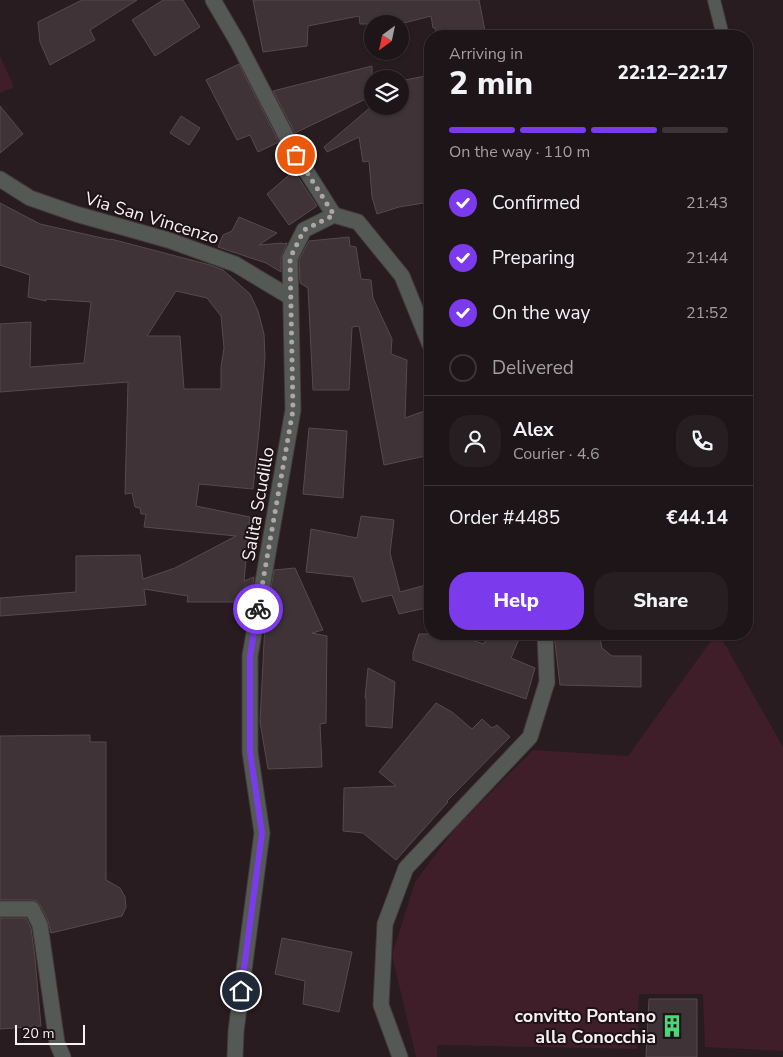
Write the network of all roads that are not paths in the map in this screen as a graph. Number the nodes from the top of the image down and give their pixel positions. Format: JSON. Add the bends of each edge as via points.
{"nodes":[{"id":1,"x":213,"y":0,"type":"edge"},
{"id":2,"x":714,"y":0,"type":"edge"},
{"id":3,"x":722,"y":30,"type":"edge"},
{"id":4,"x":0,"y":179,"type":"edge"},
{"id":5,"x":334,"y":215,"type":"junction"},
{"id":6,"x":290,"y":297,"type":"junction"},
{"id":7,"x":424,"y":330,"type":"edge"},
{"id":8,"x":545,"y":640,"type":"edge"},
{"id":9,"x":0,"y":909,"type":"edge"},
{"id":10,"x":63,"y":1057,"type":"edge"},
{"id":11,"x":235,"y":1057,"type":"edge"},
{"id":12,"x":400,"y":1057,"type":"edge"}],
"edges":[{"from":1,"to":5,"type":"street","via":[[296,155]]},
{"from":2,"to":3,"type":"lane"},
{"from":4,"to":6,"type":"street","name":"Via San Vincenzo","via":[[30,198],[235,264]]},
{"from":5,"to":6,"type":"street","name":"Salita Scudillo","via":[[304,230],[290,258]]},
{"from":5,"to":7,"type":"street","via":[[358,222],[402,276]]},
{"from":6,"to":11,"type":"street","name":"Salita Scudillo","via":[[293,410],[250,656],[250,752],[262,833]]},
{"from":8,"to":12,"type":"street","via":[[547,682],[530,737],[406,868],[386,924],[381,1005]]},
{"from":9,"to":10,"type":"street","via":[[32,909],[40,925],[57,1043]]}]}
